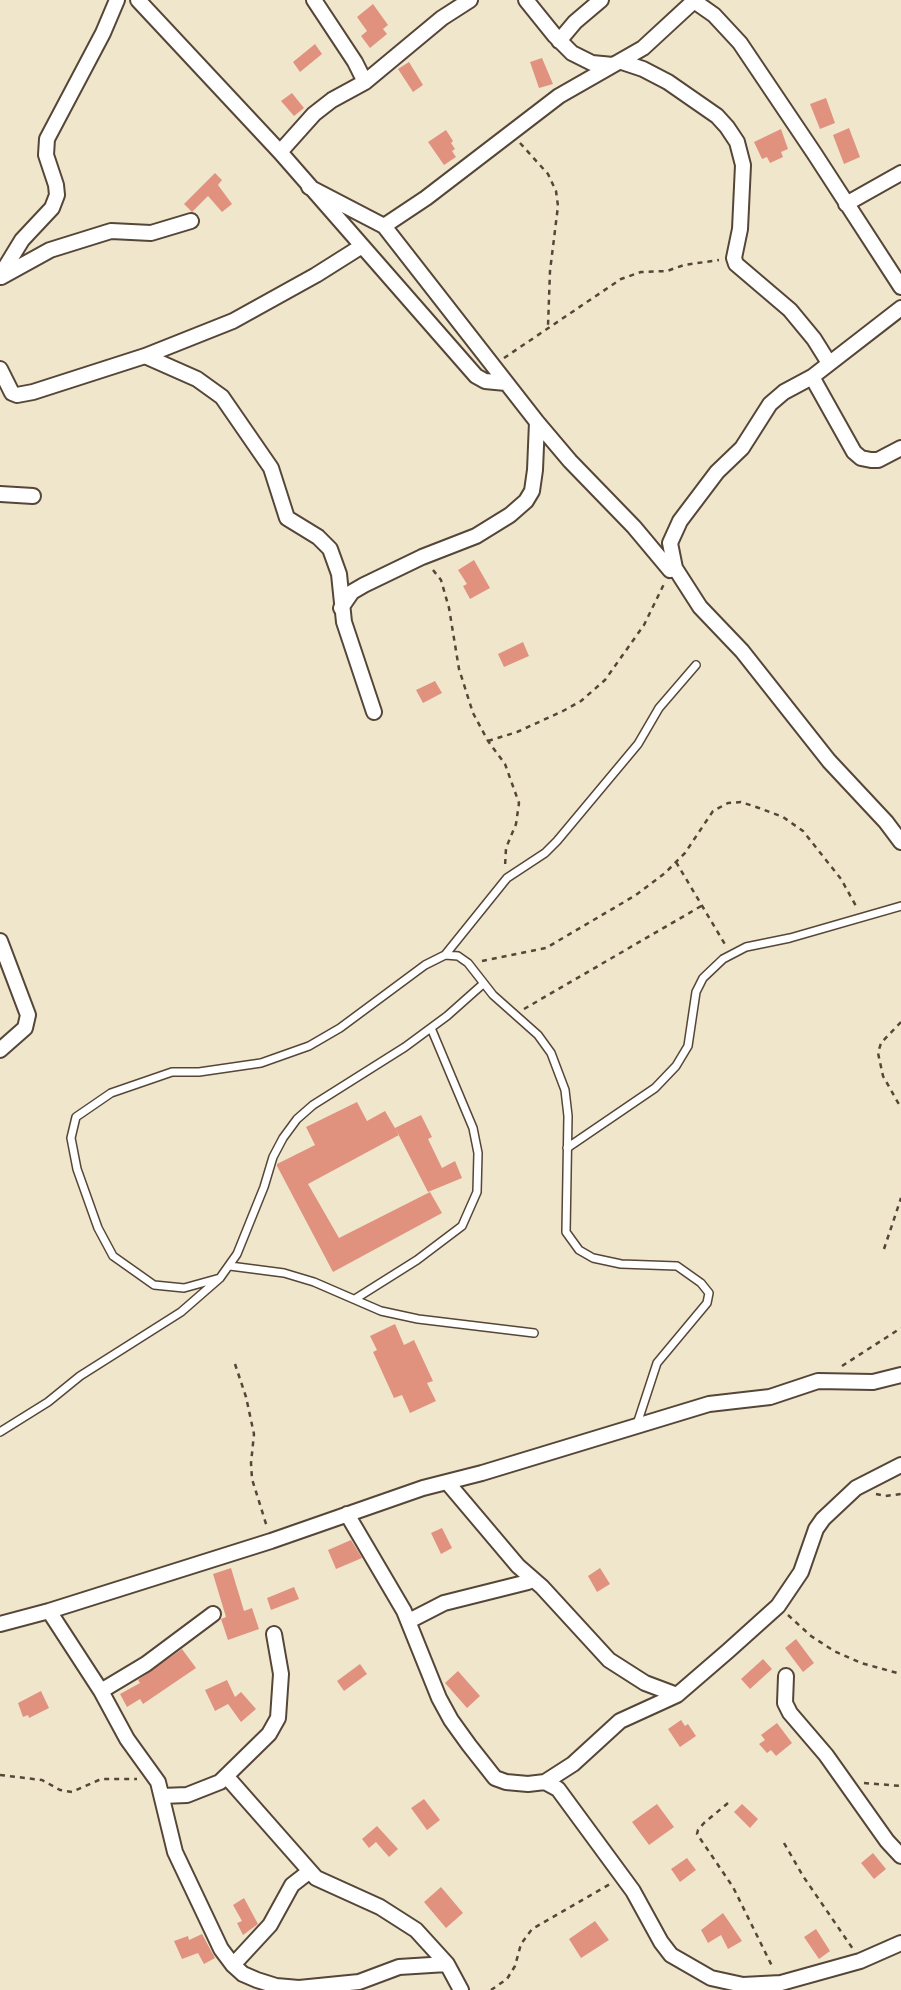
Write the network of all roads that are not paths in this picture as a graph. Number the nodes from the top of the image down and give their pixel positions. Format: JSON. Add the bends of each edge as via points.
{"nodes":[{"id":1,"x":117,"y":0,"type":"edge"},
{"id":2,"x":138,"y":0,"type":"edge"},
{"id":3,"x":314,"y":0,"type":"edge"},
{"id":4,"x":470,"y":0,"type":"edge"},
{"id":5,"x":526,"y":0,"type":"edge"},
{"id":6,"x":601,"y":0,"type":"edge"},
{"id":7,"x":694,"y":1,"type":"edge"},
{"id":8,"x":559,"y":41,"type":"junction"},
{"id":9,"x":618,"y":63,"type":"junction"},
{"id":10,"x":365,"y":82,"type":"junction"},
{"id":11,"x":279,"y":152,"type":"junction"},
{"id":12,"x":901,"y":173,"type":"edge"},
{"id":13,"x":309,"y":187,"type":"junction"},
{"id":14,"x":846,"y":204,"type":"junction"},
{"id":15,"x":191,"y":221,"type":"dead end"},
{"id":16,"x":384,"y":226,"type":"junction"},
{"id":17,"x":362,"y":246,"type":"junction"},
{"id":18,"x":0,"y":277,"type":"edge"},
{"id":19,"x":901,"y":287,"type":"edge"},
{"id":20,"x":901,"y":308,"type":"edge"},
{"id":21,"x":145,"y":356,"type":"junction"},
{"id":22,"x":829,"y":363,"type":"junction"},
{"id":23,"x":2,"y":376,"type":"edge"},
{"id":24,"x":812,"y":377,"type":"junction"},
{"id":25,"x":506,"y":383,"type":"junction"},
{"id":26,"x":537,"y":422,"type":"junction"},
{"id":27,"x":901,"y":448,"type":"edge"},
{"id":28,"x":0,"y":495,"type":"edge"},
{"id":29,"x":33,"y":496,"type":"dead end"},
{"id":30,"x":672,"y":569,"type":"junction"},
{"id":31,"x":341,"y":608,"type":"junction"},
{"id":32,"x":696,"y":665,"type":"dead end"},
{"id":33,"x":374,"y":712,"type":"dead end"},
{"id":34,"x":901,"y":842,"type":"edge"},
{"id":35,"x":901,"y":906,"type":"edge"},
{"id":36,"x":0,"y":941,"type":"edge"},
{"id":37,"x":445,"y":955,"type":"junction"},
{"id":38,"x":483,"y":984,"type":"junction"},
{"id":39,"x":430,"y":1028,"type":"junction"},
{"id":40,"x":0,"y":1050,"type":"edge"},
{"id":41,"x":567,"y":1148,"type":"junction"},
{"id":42,"x":230,"y":1266,"type":"junction"},
{"id":43,"x":220,"y":1278,"type":"junction"},
{"id":44,"x":355,"y":1300,"type":"junction"},
{"id":45,"x":534,"y":1334,"type":"dead end"},
{"id":46,"x":901,"y":1375,"type":"edge"},
{"id":47,"x":873,"y":1382,"type":"junction"},
{"id":48,"x":901,"y":1385,"type":"edge"},
{"id":49,"x":637,"y":1425,"type":"junction"},
{"id":50,"x":0,"y":1432,"type":"edge"},
{"id":51,"x":901,"y":1465,"type":"edge"},
{"id":52,"x":447,"y":1482,"type":"junction"},
{"id":53,"x":347,"y":1514,"type":"junction"},
{"id":54,"x":528,"y":1582,"type":"dead end"},
{"id":55,"x":49,"y":1611,"type":"junction"},
{"id":56,"x":213,"y":1614,"type":"dead end"},
{"id":57,"x":409,"y":1621,"type":"junction"},
{"id":58,"x":0,"y":1624,"type":"edge"},
{"id":59,"x":274,"y":1634,"type":"dead end"},
{"id":60,"x":786,"y":1676,"type":"dead end"},
{"id":61,"x":101,"y":1691,"type":"junction"},
{"id":62,"x":677,"y":1695,"type":"junction"},
{"id":63,"x":226,"y":1777,"type":"junction"},
{"id":64,"x":545,"y":1782,"type":"junction"},
{"id":65,"x":160,"y":1789,"type":"junction"},
{"id":66,"x":901,"y":1856,"type":"edge"},
{"id":67,"x":310,"y":1871,"type":"junction"},
{"id":68,"x":901,"y":1943,"type":"edge"},
{"id":69,"x":447,"y":1964,"type":"junction"},
{"id":70,"x":233,"y":1965,"type":"junction"},
{"id":71,"x":787,"y":1987,"type":"edge"},
{"id":72,"x":461,"y":1990,"type":"edge"}],
"edges":[{"from":1,"to":18,"type":"street","via":[[47,139],[46,155],[57,195],[52,208],[22,240]]},
{"from":2,"to":11,"type":"street"},
{"from":3,"to":10,"type":"street"},
{"from":4,"to":10,"type":"street"},
{"from":5,"to":8,"type":"street"},
{"from":6,"to":8,"type":"street"},
{"from":7,"to":9,"type":"street","via":[[643,48]]},
{"from":7,"to":14,"type":"street","via":[[740,43]]},
{"from":8,"to":9,"type":"street","via":[[592,63]]},
{"from":9,"to":16,"type":"street","via":[[559,96]]},
{"from":9,"to":22,"type":"street","via":[[654,74],[717,116],[737,142],[743,165],[734,258],[741,270],[790,310]]},
{"from":10,"to":11,"type":"street","via":[[314,114]]},
{"from":11,"to":13,"type":"street"},
{"from":12,"to":14,"type":"street"},
{"from":13,"to":16,"type":"street"},
{"from":13,"to":17,"type":"street"},
{"from":14,"to":19,"type":"street"},
{"from":15,"to":18,"type":"street","via":[[150,233],[110,231],[50,250]]},
{"from":16,"to":25,"type":"street"},
{"from":17,"to":21,"type":"street","via":[[233,321]]},
{"from":17,"to":25,"type":"street","via":[[476,376]]},
{"from":20,"to":22,"type":"street"},
{"from":21,"to":23,"type":"street","via":[[23,394],[12,393]]},
{"from":21,"to":31,"type":"street","via":[[197,379],[233,411],[271,468],[287,518],[330,549],[339,574]]},
{"from":22,"to":24,"type":"street"},
{"from":24,"to":27,"type":"street","via":[[861,458],[878,460]]},
{"from":24,"to":30,"type":"street","via":[[770,404],[743,448],[717,472],[680,521],[670,543]]},
{"from":25,"to":26,"type":"street"},
{"from":26,"to":30,"type":"street"},
{"from":26,"to":31,"type":"street","via":[[535,470],[526,501],[489,530],[364,585]]},
{"from":28,"to":29,"type":"street"},
{"from":30,"to":34,"type":"street"},
{"from":31,"to":33,"type":"street"},
{"from":32,"to":37,"type":"lane","via":[[557,841],[504,882]]},
{"from":35,"to":41,"type":"lane","via":[[746,947],[723,959],[696,992],[688,1046],[676,1066],[655,1088]]},
{"from":36,"to":40,"type":"street","via":[[28,1015],[25,1028]]},
{"from":37,"to":38,"type":"lane","via":[[468,963]]},
{"from":37,"to":43,"type":"lane","via":[[309,1046],[261,1063],[172,1072],[111,1093],[76,1117],[71,1138],[77,1169],[113,1255],[154,1285],[184,1287]]},
{"from":38,"to":39,"type":"lane"},
{"from":38,"to":41,"type":"lane","via":[[551,1053],[565,1090]]},
{"from":39,"to":42,"type":"lane","via":[[297,1119],[272,1157]]},
{"from":39,"to":44,"type":"lane","via":[[473,1128],[477,1192],[462,1226]]},
{"from":41,"to":49,"type":"lane","via":[[566,1232],[579,1250],[621,1264],[677,1266],[709,1293],[707,1303],[657,1363]]},
{"from":42,"to":43,"type":"lane"},
{"from":42,"to":44,"type":"lane","via":[[284,1273]]},
{"from":43,"to":50,"type":"lane","via":[[181,1312]]},
{"from":44,"to":45,"type":"lane","via":[[418,1319]]},
{"from":46,"to":47,"type":"street"},
{"from":47,"to":48,"type":"street"},
{"from":47,"to":49,"type":"street","via":[[818,1381],[771,1397],[709,1404]]},
{"from":49,"to":52,"type":"street"},
{"from":51,"to":62,"type":"street","via":[[856,1488],[823,1520],[801,1572],[778,1606]]},
{"from":52,"to":53,"type":"street"},
{"from":52,"to":62,"type":"street","via":[[518,1566],[608,1660],[645,1683]]},
{"from":53,"to":55,"type":"street"},
{"from":53,"to":57,"type":"street"},
{"from":54,"to":57,"type":"street","via":[[444,1603]]},
{"from":55,"to":58,"type":"street"},
{"from":55,"to":61,"type":"street"},
{"from":56,"to":61,"type":"street"},
{"from":57,"to":64,"type":"street","via":[[439,1698],[485,1767],[506,1782]]},
{"from":59,"to":63,"type":"street","via":[[281,1674],[278,1718],[269,1734]]},
{"from":60,"to":66,"type":"street","via":[[785,1703]]},
{"from":61,"to":65,"type":"street"},
{"from":62,"to":64,"type":"street","via":[[620,1721],[573,1764]]},
{"from":63,"to":65,"type":"street","via":[[202,1791],[177,1797]]},
{"from":63,"to":67,"type":"street"},
{"from":64,"to":71,"type":"street","via":[[567,1800],[633,1891],[671,1955],[711,1978]]},
{"from":65,"to":70,"type":"street","via":[[174,1853]]},
{"from":67,"to":69,"type":"street","via":[[326,1884],[404,1920]]},
{"from":67,"to":70,"type":"street","via":[[292,1885],[271,1925]]},
{"from":68,"to":71,"type":"street"},
{"from":69,"to":70,"type":"street","via":[[399,1967],[359,1982],[299,1988],[257,1980]]},
{"from":69,"to":72,"type":"street"}]}
